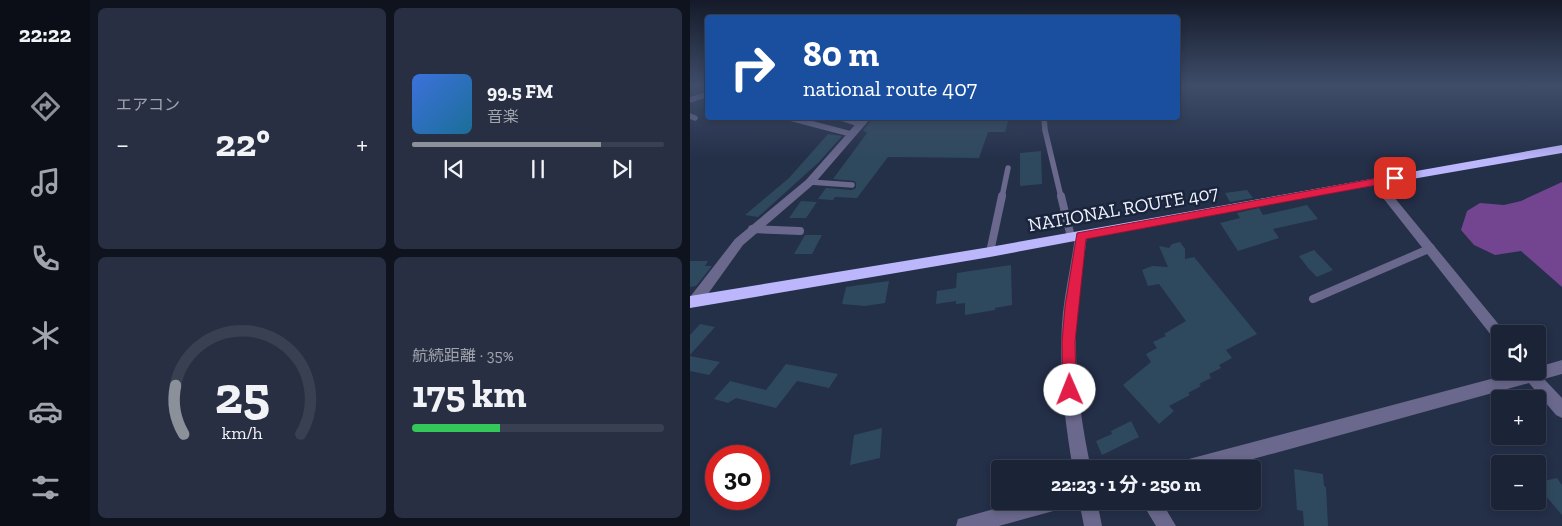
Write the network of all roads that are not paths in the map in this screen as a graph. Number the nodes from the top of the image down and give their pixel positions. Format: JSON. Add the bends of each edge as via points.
{"nodes":[{"id":1,"x":798,"y":120,"type":"edge"},
{"id":2,"x":1044,"y":120,"type":"edge"},
{"id":3,"x":862,"y":121,"type":"edge"},
{"id":4,"x":851,"y":134,"type":"junction"},
{"id":5,"x":1562,"y":149,"type":"edge"},
{"id":6,"x":1008,"y":168,"type":"dead end"},
{"id":7,"x":810,"y":182,"type":"junction"},
{"id":8,"x":1376,"y":182,"type":"junction"},
{"id":9,"x":852,"y":185,"type":"dead end"},
{"id":10,"x":752,"y":229,"type":"junction"},
{"id":11,"x":800,"y":231,"type":"dead end"},
{"id":12,"x":1076,"y":236,"type":"junction"},
{"id":13,"x":1431,"y":248,"type":"junction"},
{"id":14,"x":990,"y":252,"type":"junction"},
{"id":15,"x":1312,"y":299,"type":"dead end"},
{"id":16,"x":693,"y":302,"type":"edge"},
{"id":17,"x":1491,"y":325,"type":"edge"},
{"id":18,"x":1562,"y":367,"type":"edge"},
{"id":19,"x":1546,"y":370,"type":"edge"},
{"id":20,"x":1504,"y":380,"type":"edge"},
{"id":21,"x":1535,"y":380,"type":"edge"},
{"id":22,"x":1562,"y":410,"type":"edge"},
{"id":23,"x":1081,"y":460,"type":"edge"},
{"id":24,"x":1217,"y":460,"type":"edge"},
{"id":25,"x":1024,"y":510,"type":"edge"},
{"id":26,"x":1090,"y":510,"type":"edge"},
{"id":27,"x":1156,"y":510,"type":"edge"},
{"id":28,"x":964,"y":526,"type":"edge"},
{"id":29,"x":1093,"y":526,"type":"edge"},
{"id":30,"x":1167,"y":526,"type":"edge"}],
"edges":[{"from":1,"to":4,"type":"lane"},
{"from":2,"to":12,"type":"lane","via":[[1044,130]]},
{"from":3,"to":4,"type":"street"},
{"from":4,"to":7,"type":"street"},
{"from":5,"to":8,"type":"highway","name":"NATIONAL ROUTE 407"},
{"from":6,"to":14,"type":"lane"},
{"from":7,"to":9,"type":"lane"},
{"from":7,"to":10,"type":"street"},
{"from":8,"to":12,"type":"highway","name":"NATIONAL ROUTE 407"},
{"from":8,"to":13,"type":"street"},
{"from":10,"to":11,"type":"lane"},
{"from":10,"to":16,"type":"street","via":[[727,255]]},
{"from":12,"to":14,"type":"highway","name":"NATIONAL ROUTE 407"},
{"from":12,"to":23,"type":"street","via":[[1068,342],[1070,390]]},
{"from":13,"to":15,"type":"lane"},
{"from":13,"to":17,"type":"street"},
{"from":14,"to":16,"type":"highway","name":"NATIONAL ROUTE 407"},
{"from":18,"to":19,"type":"street"},
{"from":20,"to":24,"type":"street"},
{"from":21,"to":22,"type":"street"},
{"from":25,"to":28,"type":"street"},
{"from":26,"to":29,"type":"street"},
{"from":27,"to":30,"type":"street"}]}
